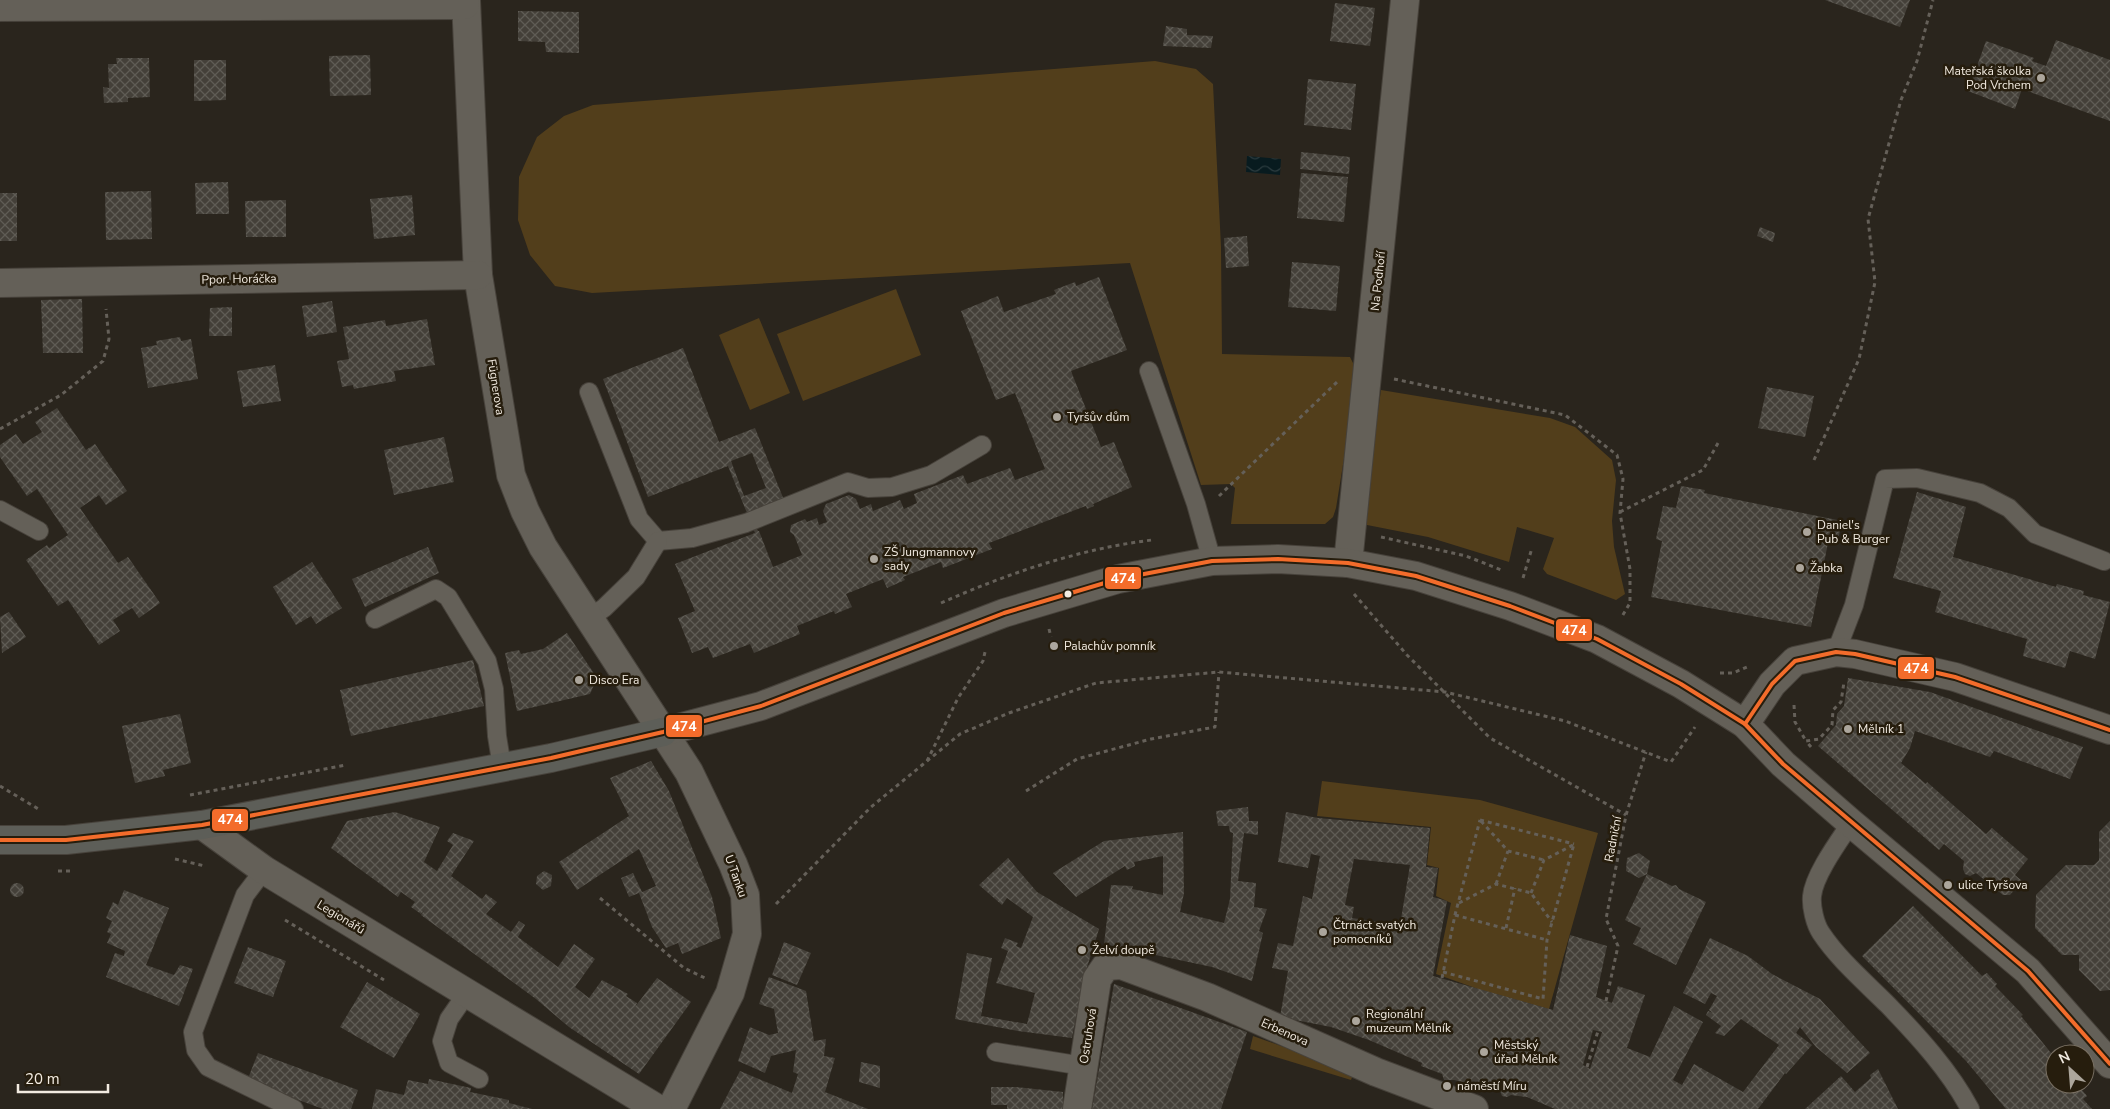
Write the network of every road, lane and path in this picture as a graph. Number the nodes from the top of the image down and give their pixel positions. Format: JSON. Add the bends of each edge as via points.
{"nodes":[{"id":1,"x":1405,"y":0,"type":"edge"},
{"id":2,"x":1933,"y":0,"type":"edge"},
{"id":3,"x":465,"y":3,"type":"edge"},
{"id":4,"x":0,"y":7,"type":"edge"},
{"id":5,"x":478,"y":275,"type":"junction"},
{"id":6,"x":102,"y":282,"type":"junction"},
{"id":7,"x":0,"y":283,"type":"edge"},
{"id":8,"x":1370,"y":365,"type":"junction"},
{"id":9,"x":1149,"y":371,"type":"dead end"},
{"id":10,"x":589,"y":392,"type":"dead end"},
{"id":11,"x":0,"y":429,"type":"edge"},
{"id":12,"x":982,"y":444,"type":"dead end"},
{"id":13,"x":1718,"y":444,"type":"dead end"},
{"id":14,"x":1814,"y":460,"type":"dead end"},
{"id":15,"x":0,"y":510,"type":"edge"},
{"id":16,"x":1620,"y":513,"type":"junction"},
{"id":17,"x":1198,"y":515,"type":"junction"},
{"id":18,"x":39,"y":531,"type":"dead end"},
{"id":19,"x":658,"y":541,"type":"junction"},
{"id":20,"x":1532,"y":548,"type":"dead end"},
{"id":21,"x":2104,"y":561,"type":"dead end"},
{"id":22,"x":1212,"y":562,"type":"junction"},
{"id":23,"x":1348,"y":563,"type":"junction"},
{"id":24,"x":1523,"y":578,"type":"dead end"},
{"id":25,"x":1354,"y":594,"type":"dead end"},
{"id":26,"x":375,"y":619,"type":"dead end"},
{"id":27,"x":588,"y":619,"type":"junction"},
{"id":28,"x":1629,"y":623,"type":"dead end"},
{"id":29,"x":987,"y":642,"type":"dead end"},
{"id":30,"x":1753,"y":660,"type":"dead end"},
{"id":31,"x":1841,"y":663,"type":"junction"},
{"id":32,"x":1219,"y":672,"type":"junction"},
{"id":33,"x":1719,"y":673,"type":"dead end"},
{"id":34,"x":1445,"y":692,"type":"junction"},
{"id":35,"x":1795,"y":700,"type":"dead end"},
{"id":36,"x":1744,"y":724,"type":"junction"},
{"id":37,"x":1696,"y":725,"type":"dead end"},
{"id":38,"x":2110,"y":730,"type":"edge"},
{"id":39,"x":663,"y":732,"type":"junction"},
{"id":40,"x":1819,"y":739,"type":"dead end"},
{"id":41,"x":1806,"y":741,"type":"dead end"},
{"id":42,"x":1646,"y":752,"type":"junction"},
{"id":43,"x":926,"y":762,"type":"junction"},
{"id":44,"x":502,"y":767,"type":"junction"},
{"id":45,"x":0,"y":786,"type":"edge"},
{"id":46,"x":1026,"y":791,"type":"dead end"},
{"id":47,"x":46,"y":815,"type":"dead end"},
{"id":48,"x":1626,"y":815,"type":"junction"},
{"id":49,"x":1480,"y":820,"type":"junction"},
{"id":50,"x":1851,"y":823,"type":"junction"},
{"id":51,"x":202,"y":825,"type":"junction"},
{"id":52,"x":0,"y":840,"type":"edge"},
{"id":53,"x":1574,"y":844,"type":"junction"},
{"id":54,"x":1508,"y":851,"type":"junction"},
{"id":55,"x":172,"y":858,"type":"dead end"},
{"id":56,"x":1544,"y":860,"type":"junction"},
{"id":57,"x":264,"y":870,"type":"junction"},
{"id":58,"x":1496,"y":884,"type":"junction"},
{"id":59,"x":1515,"y":888,"type":"junction"},
{"id":60,"x":1531,"y":893,"type":"junction"},
{"id":61,"x":245,"y":895,"type":"junction"},
{"id":62,"x":600,"y":898,"type":"dead end"},
{"id":63,"x":1458,"y":903,"type":"junction"},
{"id":64,"x":1455,"y":915,"type":"junction"},
{"id":65,"x":1552,"y":922,"type":"junction"},
{"id":66,"x":1506,"y":928,"type":"junction"},
{"id":67,"x":747,"y":934,"type":"junction"},
{"id":68,"x":1547,"y":940,"type":"junction"},
{"id":69,"x":1106,"y":966,"type":"joint"},
{"id":70,"x":1443,"y":972,"type":"junction"},
{"id":71,"x":1442,"y":978,"type":"dead end"},
{"id":72,"x":732,"y":989,"type":"junction"},
{"id":73,"x":467,"y":993,"type":"junction"},
{"id":74,"x":1606,"y":1001,"type":"dead end"},
{"id":75,"x":1598,"y":1031,"type":"dead end"},
{"id":76,"x":996,"y":1052,"type":"dead end"},
{"id":77,"x":2110,"y":1064,"type":"edge"},
{"id":78,"x":1083,"y":1066,"type":"junction"},
{"id":79,"x":1588,"y":1068,"type":"dead end"},
{"id":80,"x":479,"y":1079,"type":"dead end"},
{"id":81,"x":1466,"y":1108,"type":"edge"},
{"id":82,"x":294,"y":1109,"type":"edge"},
{"id":83,"x":658,"y":1109,"type":"edge"},
{"id":84,"x":671,"y":1109,"type":"edge"},
{"id":85,"x":1078,"y":1109,"type":"edge"},
{"id":86,"x":1970,"y":1109,"type":"edge"}],
"edges":[{"from":1,"to":8,"type":"street","name":"Na Podhoří"},
{"from":2,"to":14,"type":"path","via":[[1868,219],[1875,282],[1859,359]]},
{"from":3,"to":4,"type":"street"},
{"from":3,"to":5,"type":"street","name":"Fügnerova"},
{"from":5,"to":6,"type":"street","name":"Ppor. Horáčka"},
{"from":5,"to":27,"type":"street","name":"Fügnerova","via":[[511,475],[543,547]]},
{"from":6,"to":7,"type":"street","name":"Ppor. Horáčka"},
{"from":6,"to":11,"type":"path","via":[[109,339],[103,361],[61,396]]},
{"from":8,"to":16,"type":"path","via":[[1564,415],[1617,455],[1623,479]]},
{"from":8,"to":17,"type":"path","via":[[1348,372]]},
{"from":8,"to":23,"type":"street","name":"Na Podhoří"},
{"from":9,"to":17,"type":"lane"},
{"from":10,"to":19,"type":"lane","via":[[639,519]]},
{"from":12,"to":19,"type":"lane","via":[[931,475],[892,486],[868,488],[848,482],[746,523],[692,538]]},
{"from":13,"to":16,"type":"path","via":[[1703,470]]},
{"from":15,"to":18,"type":"lane"},
{"from":16,"to":28,"type":"path","via":[[1630,569],[1630,603],[1621,618]]},
{"from":17,"to":22,"type":"lane"},
{"from":19,"to":27,"type":"lane","via":[[636,577]]},
{"from":20,"to":24,"type":"path"},
{"from":21,"to":31,"type":"lane","via":[[2035,534],[2010,508],[1980,492],[1917,478],[1885,479]]},
{"from":22,"to":23,"type":"street","via":[[1278,559]]},
{"from":22,"to":39,"type":"street","via":[[1118,578],[1055,596],[761,706]]},
{"from":23,"to":36,"type":"street","via":[[1416,576],[1510,606],[1597,639],[1681,684]]},
{"from":25,"to":34,"type":"path"},
{"from":26,"to":44,"type":"lane","via":[[436,589],[448,597],[487,661],[494,689]]},
{"from":27,"to":39,"type":"street","name":"Fügnerova"},
{"from":29,"to":43,"type":"path","via":[[984,661],[958,698]]},
{"from":30,"to":33,"type":"path","via":[[1732,672]]},
{"from":31,"to":36,"type":"street","via":[[1795,660],[1772,684]]},
{"from":31,"to":38,"type":"street","via":[[1855,654],[1955,677]]},
{"from":31,"to":40,"type":"path","via":[[1841,702],[1832,724]]},
{"from":32,"to":34,"type":"path"},
{"from":32,"to":43,"type":"path","via":[[1096,683],[1008,713],[960,734]]},
{"from":32,"to":46,"type":"path","via":[[1215,727],[1151,739],[1077,759]]},
{"from":34,"to":42,"type":"path","via":[[1565,721]]},
{"from":34,"to":48,"type":"path","via":[[1490,738]]},
{"from":35,"to":41,"type":"path","via":[[1795,722]]},
{"from":36,"to":50,"type":"street","via":[[1783,764]]},
{"from":37,"to":42,"type":"path","via":[[1671,762]]},
{"from":39,"to":44,"type":"street"},
{"from":39,"to":67,"type":"street","name":"U Tanku","via":[[688,772],[733,864],[745,895]]},
{"from":42,"to":48,"type":"path","name":"Radniční"},
{"from":43,"to":67,"type":"path","via":[[871,807]]},
{"from":44,"to":51,"type":"street"},
{"from":45,"to":47,"type":"path"},
{"from":48,"to":74,"type":"path","name":"Radniční","via":[[1606,919],[1618,946]]},
{"from":49,"to":53,"type":"path"},
{"from":49,"to":54,"type":"path"},
{"from":49,"to":63,"type":"path"},
{"from":50,"to":77,"type":"street","via":[[2028,971]]},
{"from":50,"to":86,"type":"lane","via":[[1827,860],[1812,896],[1820,931],[1957,1084]]},
{"from":51,"to":52,"type":"street","via":[[66,840]]},
{"from":51,"to":57,"type":"street","name":"Legionářů"},
{"from":53,"to":56,"type":"path"},
{"from":53,"to":65,"type":"path"},
{"from":54,"to":56,"type":"path"},
{"from":54,"to":58,"type":"path"},
{"from":55,"to":61,"type":"path","via":[[204,865]]},
{"from":56,"to":60,"type":"path"},
{"from":57,"to":61,"type":"lane"},
{"from":57,"to":73,"type":"street","name":"Legionářů"},
{"from":58,"to":59,"type":"path"},
{"from":58,"to":63,"type":"path"},
{"from":59,"to":60,"type":"path"},
{"from":59,"to":66,"type":"path"},
{"from":60,"to":65,"type":"path"},
{"from":61,"to":82,"type":"lane","via":[[193,1032],[196,1050],[208,1067]]},
{"from":62,"to":72,"type":"path","via":[[684,968]]},
{"from":63,"to":64,"type":"path"},
{"from":64,"to":66,"type":"path"},
{"from":64,"to":70,"type":"path"},
{"from":65,"to":68,"type":"path"},
{"from":66,"to":68,"type":"path"},
{"from":67,"to":72,"type":"street","name":"U Tanku"},
{"from":68,"to":70,"type":"path","via":[[1543,999]]},
{"from":69,"to":78,"type":"street","name":"Ostruhová","via":[[1096,979]]},
{"from":69,"to":81,"type":"street","name":"Erbenova","via":[[1121,965],[1207,996],[1376,1072]]},
{"from":70,"to":71,"type":"path"},
{"from":72,"to":84,"type":"street","name":"U Tanku"},
{"from":73,"to":80,"type":"lane","via":[[449,1019],[442,1041],[449,1063]]},
{"from":73,"to":83,"type":"street","name":"Legionářů"},
{"from":75,"to":79,"type":"path"},
{"from":76,"to":78,"type":"lane"},
{"from":78,"to":85,"type":"street","name":"Ostruhová"}]}
